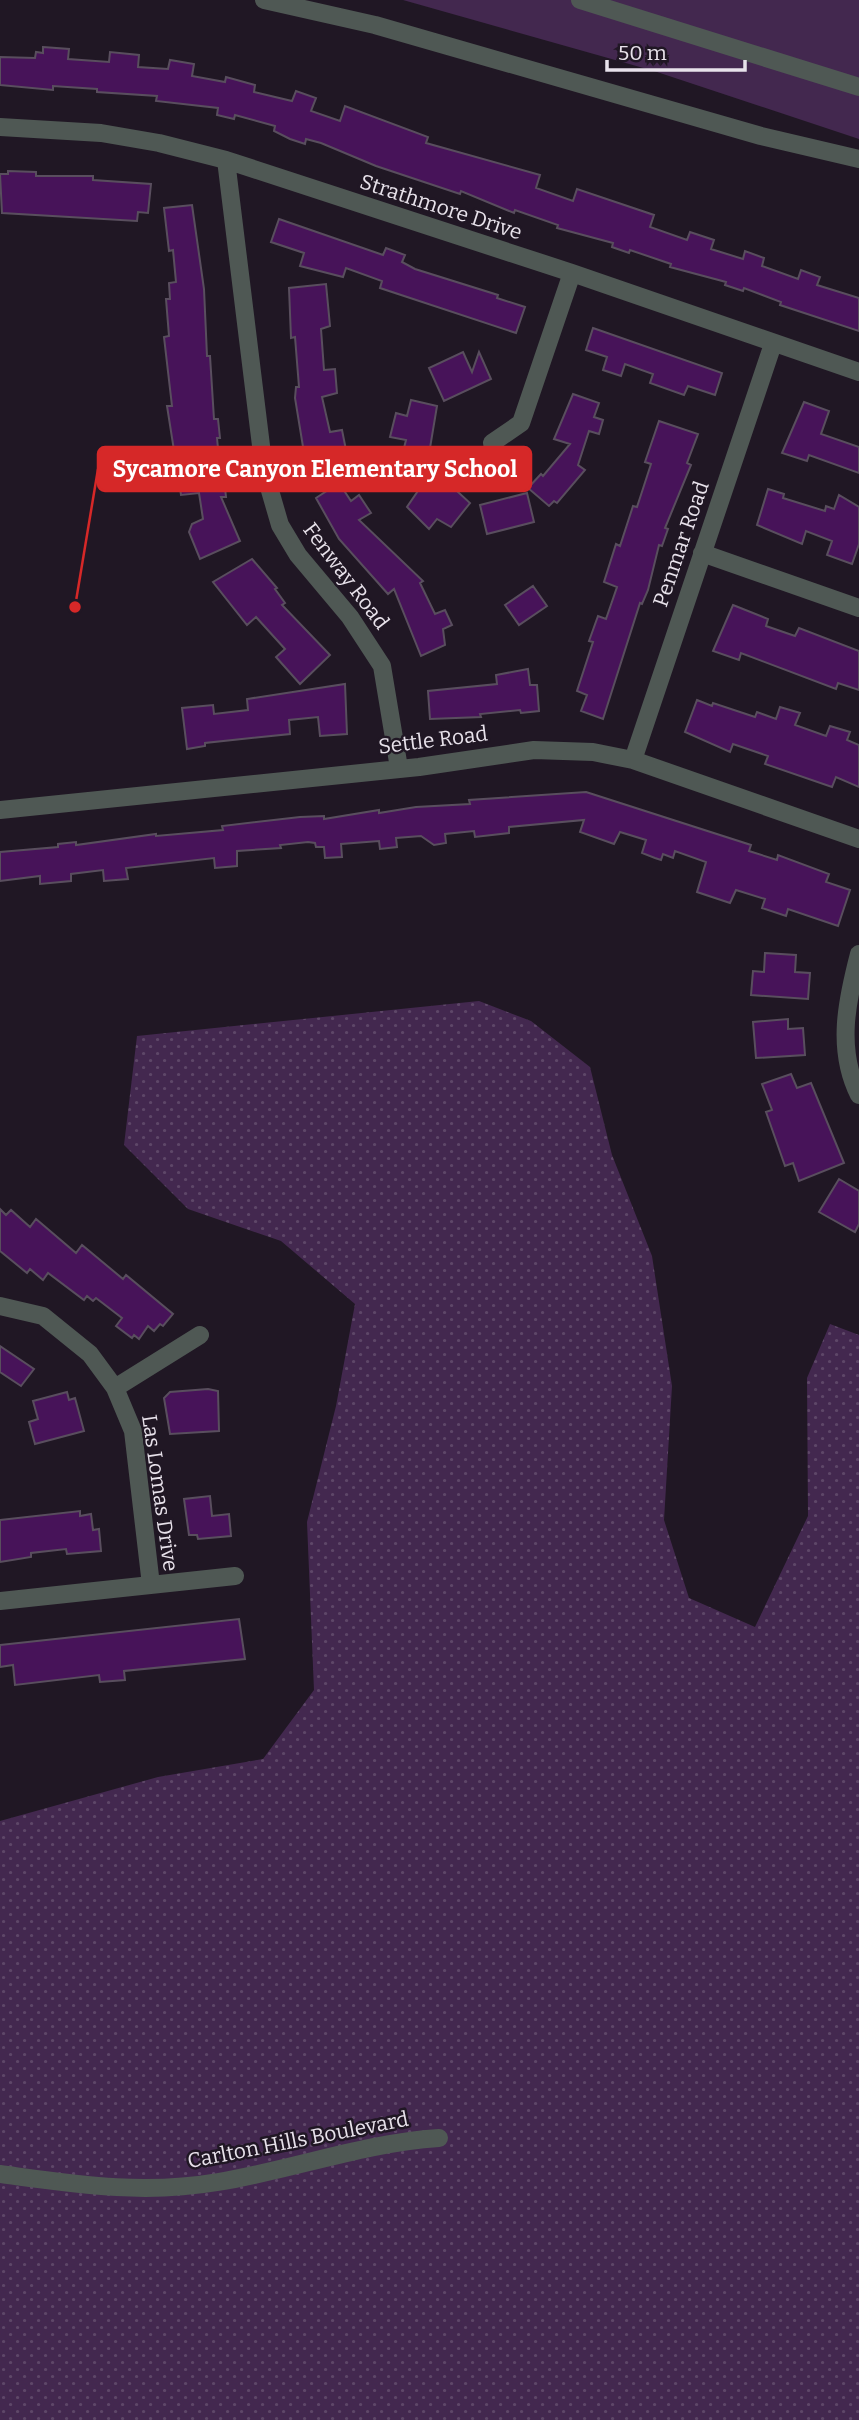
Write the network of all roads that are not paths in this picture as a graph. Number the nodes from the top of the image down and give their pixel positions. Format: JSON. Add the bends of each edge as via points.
{"nodes":[{"id":1,"x":264,"y":0,"type":"edge"},
{"id":2,"x":580,"y":0,"type":"edge"},
{"id":3,"x":859,"y":87,"type":"edge"},
{"id":4,"x":0,"y":127,"type":"edge"},
{"id":5,"x":859,"y":159,"type":"edge"},
{"id":6,"x":226,"y":160,"type":"junction"},
{"id":7,"x":572,"y":273,"type":"junction"},
{"id":8,"x":773,"y":344,"type":"junction"},
{"id":9,"x":859,"y":372,"type":"edge"},
{"id":10,"x":492,"y":443,"type":"dead end"},
{"id":11,"x":702,"y":553,"type":"junction"},
{"id":12,"x":859,"y":608,"type":"edge"},
{"id":13,"x":633,"y":760,"type":"junction"},
{"id":14,"x":399,"y":768,"type":"junction"},
{"id":15,"x":0,"y":810,"type":"edge"},
{"id":16,"x":859,"y":839,"type":"edge"},
{"id":17,"x":859,"y":954,"type":"edge"},
{"id":18,"x":859,"y":1095,"type":"edge"},
{"id":19,"x":0,"y":1306,"type":"edge"},
{"id":20,"x":200,"y":1335,"type":"dead end"},
{"id":21,"x":115,"y":1388,"type":"junction"},
{"id":22,"x":236,"y":1576,"type":"dead end"},
{"id":23,"x":151,"y":1585,"type":"junction"},
{"id":24,"x":0,"y":1601,"type":"edge"},
{"id":25,"x":439,"y":2138,"type":"dead end"},
{"id":26,"x":0,"y":2174,"type":"edge"}],
"edges":[{"from":1,"to":5,"type":"street","via":[[375,25],[761,136]]},
{"from":2,"to":3,"type":"street"},
{"from":4,"to":6,"type":"street","name":"Strathmore Drive","via":[[112,135]]},
{"from":6,"to":7,"type":"street","name":"Strathmore Drive"},
{"from":6,"to":14,"type":"street","name":"Fenway Road","via":[[264,470],[280,525],[298,555],[350,617],[382,666]]},
{"from":7,"to":8,"type":"street","name":"Strathmore Drive"},
{"from":7,"to":10,"type":"street","via":[[521,423]]},
{"from":8,"to":9,"type":"street","name":"Strathmore Drive"},
{"from":8,"to":11,"type":"street","name":"Penmar Road"},
{"from":11,"to":12,"type":"street"},
{"from":11,"to":13,"type":"street","name":"Penmar Road"},
{"from":13,"to":14,"type":"street","name":"Settle Road","via":[[593,752],[534,750]]},
{"from":13,"to":16,"type":"street","name":"Settle Road"},
{"from":14,"to":15,"type":"street","name":"Settle Road"},
{"from":17,"to":18,"type":"street","via":[[846,1002],[845,1040]]},
{"from":19,"to":21,"type":"street","name":"Las Lomas Drive","via":[[44,1317],[90,1354]]},
{"from":20,"to":21,"type":"street"},
{"from":21,"to":23,"type":"street","name":"Las Lomas Drive","via":[[132,1431]]},
{"from":22,"to":23,"type":"street"},
{"from":23,"to":24,"type":"street"},
{"from":25,"to":26,"type":"street","name":"Carlton Hills Boulevard","via":[[405,2140],[217,2183],[119,2190]]}]}
